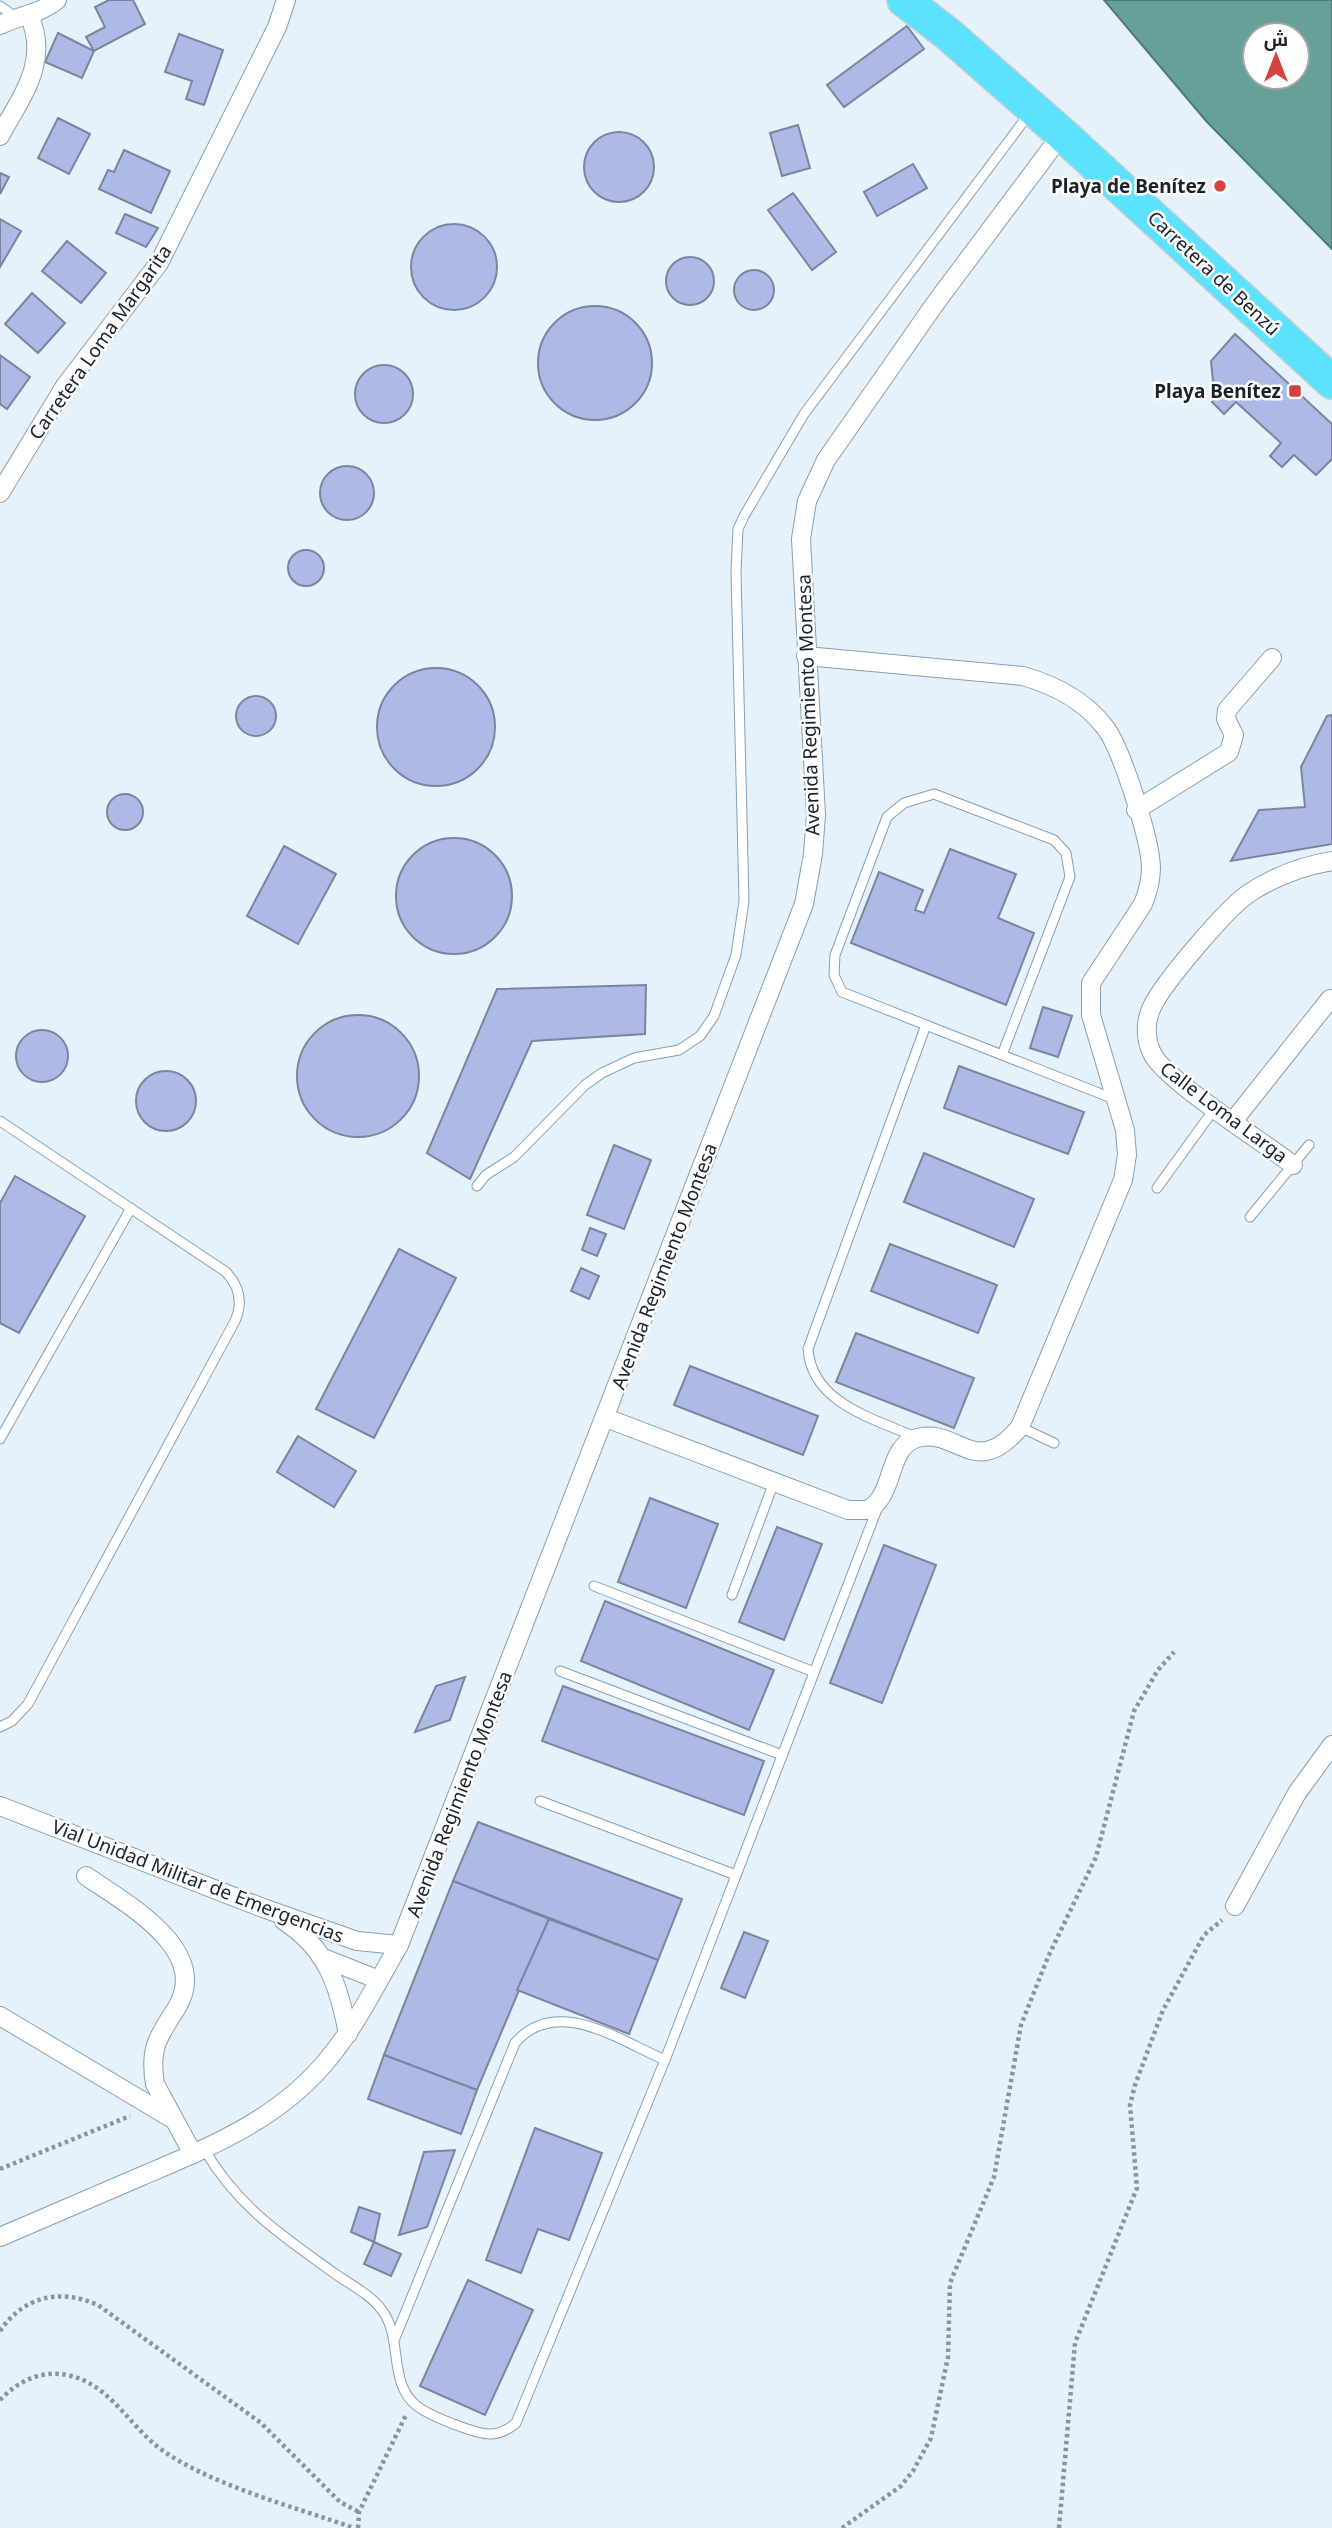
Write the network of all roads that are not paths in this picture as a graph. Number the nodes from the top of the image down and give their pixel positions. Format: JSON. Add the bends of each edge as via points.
{"nodes":[{"id":1,"x":58,"y":0,"type":"edge"},
{"id":2,"x":286,"y":0,"type":"edge"},
{"id":3,"x":904,"y":0,"type":"edge"},
{"id":4,"x":0,"y":6,"type":"edge"},
{"id":5,"x":15,"y":19,"type":"edge"},
{"id":6,"x":1034,"y":108,"type":"junction"},
{"id":7,"x":1062,"y":134,"type":"junction"},
{"id":8,"x":0,"y":136,"type":"edge"},
{"id":9,"x":1332,"y":382,"type":"edge"},
{"id":10,"x":0,"y":493,"type":"edge"},
{"id":11,"x":806,"y":656,"type":"junction"},
{"id":12,"x":1272,"y":658,"type":"dead end"},
{"id":13,"x":1136,"y":810,"type":"junction"},
{"id":14,"x":1332,"y":862,"type":"edge"},
{"id":15,"x":1329,"y":999,"type":"dead end"},
{"id":16,"x":926,"y":1025,"type":"junction"},
{"id":17,"x":1002,"y":1055,"type":"junction"},
{"id":18,"x":1116,"y":1100,"type":"junction"},
{"id":19,"x":1215,"y":1108,"type":"junction"},
{"id":20,"x":1234,"y":1120,"type":"junction"},
{"id":21,"x":1,"y":1125,"type":"edge"},
{"id":22,"x":1308,"y":1145,"type":"dead end"},
{"id":23,"x":1293,"y":1165,"type":"junction"},
{"id":24,"x":477,"y":1186,"type":"dead end"},
{"id":25,"x":1157,"y":1188,"type":"dead end"},
{"id":26,"x":131,"y":1208,"type":"junction"},
{"id":27,"x":1250,"y":1217,"type":"dead end"},
{"id":28,"x":606,"y":1418,"type":"junction"},
{"id":29,"x":1020,"y":1427,"type":"junction"},
{"id":30,"x":917,"y":1438,"type":"junction"},
{"id":31,"x":0,"y":1439,"type":"edge"},
{"id":32,"x":1054,"y":1443,"type":"dead end"},
{"id":33,"x":774,"y":1482,"type":"junction"},
{"id":34,"x":880,"y":1502,"type":"junction"},
{"id":35,"x":594,"y":1586,"type":"dead end"},
{"id":36,"x":732,"y":1595,"type":"dead end"},
{"id":37,"x":559,"y":1671,"type":"dead end"},
{"id":38,"x":814,"y":1672,"type":"junction"},
{"id":39,"x":0,"y":1727,"type":"edge"},
{"id":40,"x":1332,"y":1745,"type":"edge"},
{"id":41,"x":782,"y":1755,"type":"junction"},
{"id":42,"x":540,"y":1801,"type":"dead end"},
{"id":43,"x":0,"y":1806,"type":"edge"},
{"id":44,"x":736,"y":1875,"type":"junction"},
{"id":45,"x":86,"y":1876,"type":"dead end"},
{"id":46,"x":1234,"y":1906,"type":"road end"},
{"id":47,"x":264,"y":1908,"type":"junction"},
{"id":48,"x":399,"y":1945,"type":"junction"},
{"id":49,"x":321,"y":1957,"type":"junction"},
{"id":50,"x":379,"y":1980,"type":"junction"},
{"id":51,"x":0,"y":2016,"type":"edge"},
{"id":52,"x":348,"y":2035,"type":"junction"},
{"id":53,"x":665,"y":2060,"type":"junction"},
{"id":54,"x":173,"y":2119,"type":"junction"},
{"id":55,"x":199,"y":2152,"type":"junction"},
{"id":56,"x":0,"y":2237,"type":"edge"},
{"id":57,"x":394,"y":2340,"type":"junction"}],
"edges":[{"from":1,"to":5,"type":"street","via":[[43,11]]},
{"from":2,"to":10,"type":"street","name":"Carretera Loma Margarita","via":[[278,27],[159,263],[50,408]]},
{"from":3,"to":6,"type":"highway","name":"Carretera de Benzú"},
{"from":4,"to":5,"type":"lane"},
{"from":5,"to":8,"type":"street","via":[[37,36],[37,63]]},
{"from":6,"to":7,"type":"highway","name":"Carretera de Benzú"},
{"from":6,"to":24,"type":"lane","via":[[804,414],[738,528],[744,901],[736,955],[714,1016],[691,1044],[617,1065],[585,1085],[514,1157]]},
{"from":7,"to":9,"type":"highway","name":"Carretera de Benzú"},
{"from":7,"to":11,"type":"street","name":"Avenida Regimiento Montesa","via":[[937,301],[818,473],[807,501],[801,539]]},
{"from":11,"to":13,"type":"street","via":[[1023,676],[1057,688],[1089,710],[1115,741]]},
{"from":11,"to":28,"type":"street","name":"Avenida Regimiento Montesa","via":[[816,815],[803,904]]},
{"from":12,"to":13,"type":"street","via":[[1227,710],[1234,735],[1229,752]]},
{"from":13,"to":18,"type":"street","via":[[1151,864],[1149,890],[1091,983],[1091,1015]]},
{"from":14,"to":19,"type":"street","name":"Calle Loma Larga","via":[[1285,874],[1246,895],[1229,909],[1152,1007],[1148,1043],[1157,1063]]},
{"from":15,"to":20,"type":"street"},
{"from":16,"to":17,"type":"lane"},
{"from":16,"to":17,"type":"lane","via":[[842,992],[834,965],[887,817],[904,803],[934,794],[1054,840],[1070,861],[1070,877]]},
{"from":16,"to":30,"type":"lane","via":[[808,1349],[812,1374],[826,1392]]},
{"from":17,"to":18,"type":"lane"},
{"from":18,"to":29,"type":"street","via":[[1127,1143],[1123,1180]]},
{"from":19,"to":20,"type":"street","name":"Calle Loma Larga"},
{"from":19,"to":25,"type":"lane"},
{"from":20,"to":23,"type":"street","name":"Calle Loma Larga"},
{"from":21,"to":26,"type":"lane"},
{"from":22,"to":23,"type":"lane"},
{"from":23,"to":27,"type":"lane"},
{"from":26,"to":31,"type":"lane"},
{"from":26,"to":39,"type":"lane","via":[[226,1272],[239,1294],[239,1312],[28,1704]]},
{"from":28,"to":33,"type":"street"},
{"from":28,"to":48,"type":"street","name":"Avenida Regimiento Montesa"},
{"from":29,"to":30,"type":"street","via":[[1002,1445],[980,1452]]},
{"from":29,"to":32,"type":"lane"},
{"from":30,"to":34,"type":"street","via":[[898,1455]]},
{"from":33,"to":34,"type":"street","via":[[858,1512]]},
{"from":33,"to":36,"type":"lane"},
{"from":34,"to":38,"type":"lane"},
{"from":35,"to":38,"type":"lane"},
{"from":37,"to":41,"type":"lane"},
{"from":38,"to":41,"type":"lane"},
{"from":40,"to":46,"type":"street","via":[[1297,1793]]},
{"from":41,"to":44,"type":"lane"},
{"from":42,"to":44,"type":"lane"},
{"from":43,"to":47,"type":"street","name":"Vial Unidad Militar de Emergencias"},
{"from":44,"to":53,"type":"lane"},
{"from":45,"to":54,"type":"street","via":[[145,1917],[181,1960],[183,1993],[161,2029],[152,2063],[155,2084]]},
{"from":47,"to":48,"type":"street","name":"Vial Unidad Militar de Emergencias","via":[[357,1941]]},
{"from":47,"to":49,"type":"street","via":[[299,1931]]},
{"from":48,"to":50,"type":"street","name":"Avenida Regimiento Montesa"},
{"from":49,"to":50,"type":"street"},
{"from":49,"to":52,"type":"street","via":[[339,1988]]},
{"from":50,"to":52,"type":"street","name":"Avenida Regimiento Montesa"},
{"from":51,"to":54,"type":"street"},
{"from":52,"to":55,"type":"street","name":"Avenida Regimiento Montesa","via":[[283,2104],[238,2134]]},
{"from":53,"to":57,"type":"lane","via":[[574,2021],[549,2021],[521,2036]]},
{"from":53,"to":57,"type":"lane","via":[[516,2423],[485,2434],[412,2402],[402,2387]]},
{"from":54,"to":55,"type":"street"},
{"from":55,"to":56,"type":"street","name":"Avenida Regimiento Montesa"},
{"from":55,"to":57,"type":"lane","via":[[259,2219],[379,2306]]}]}
